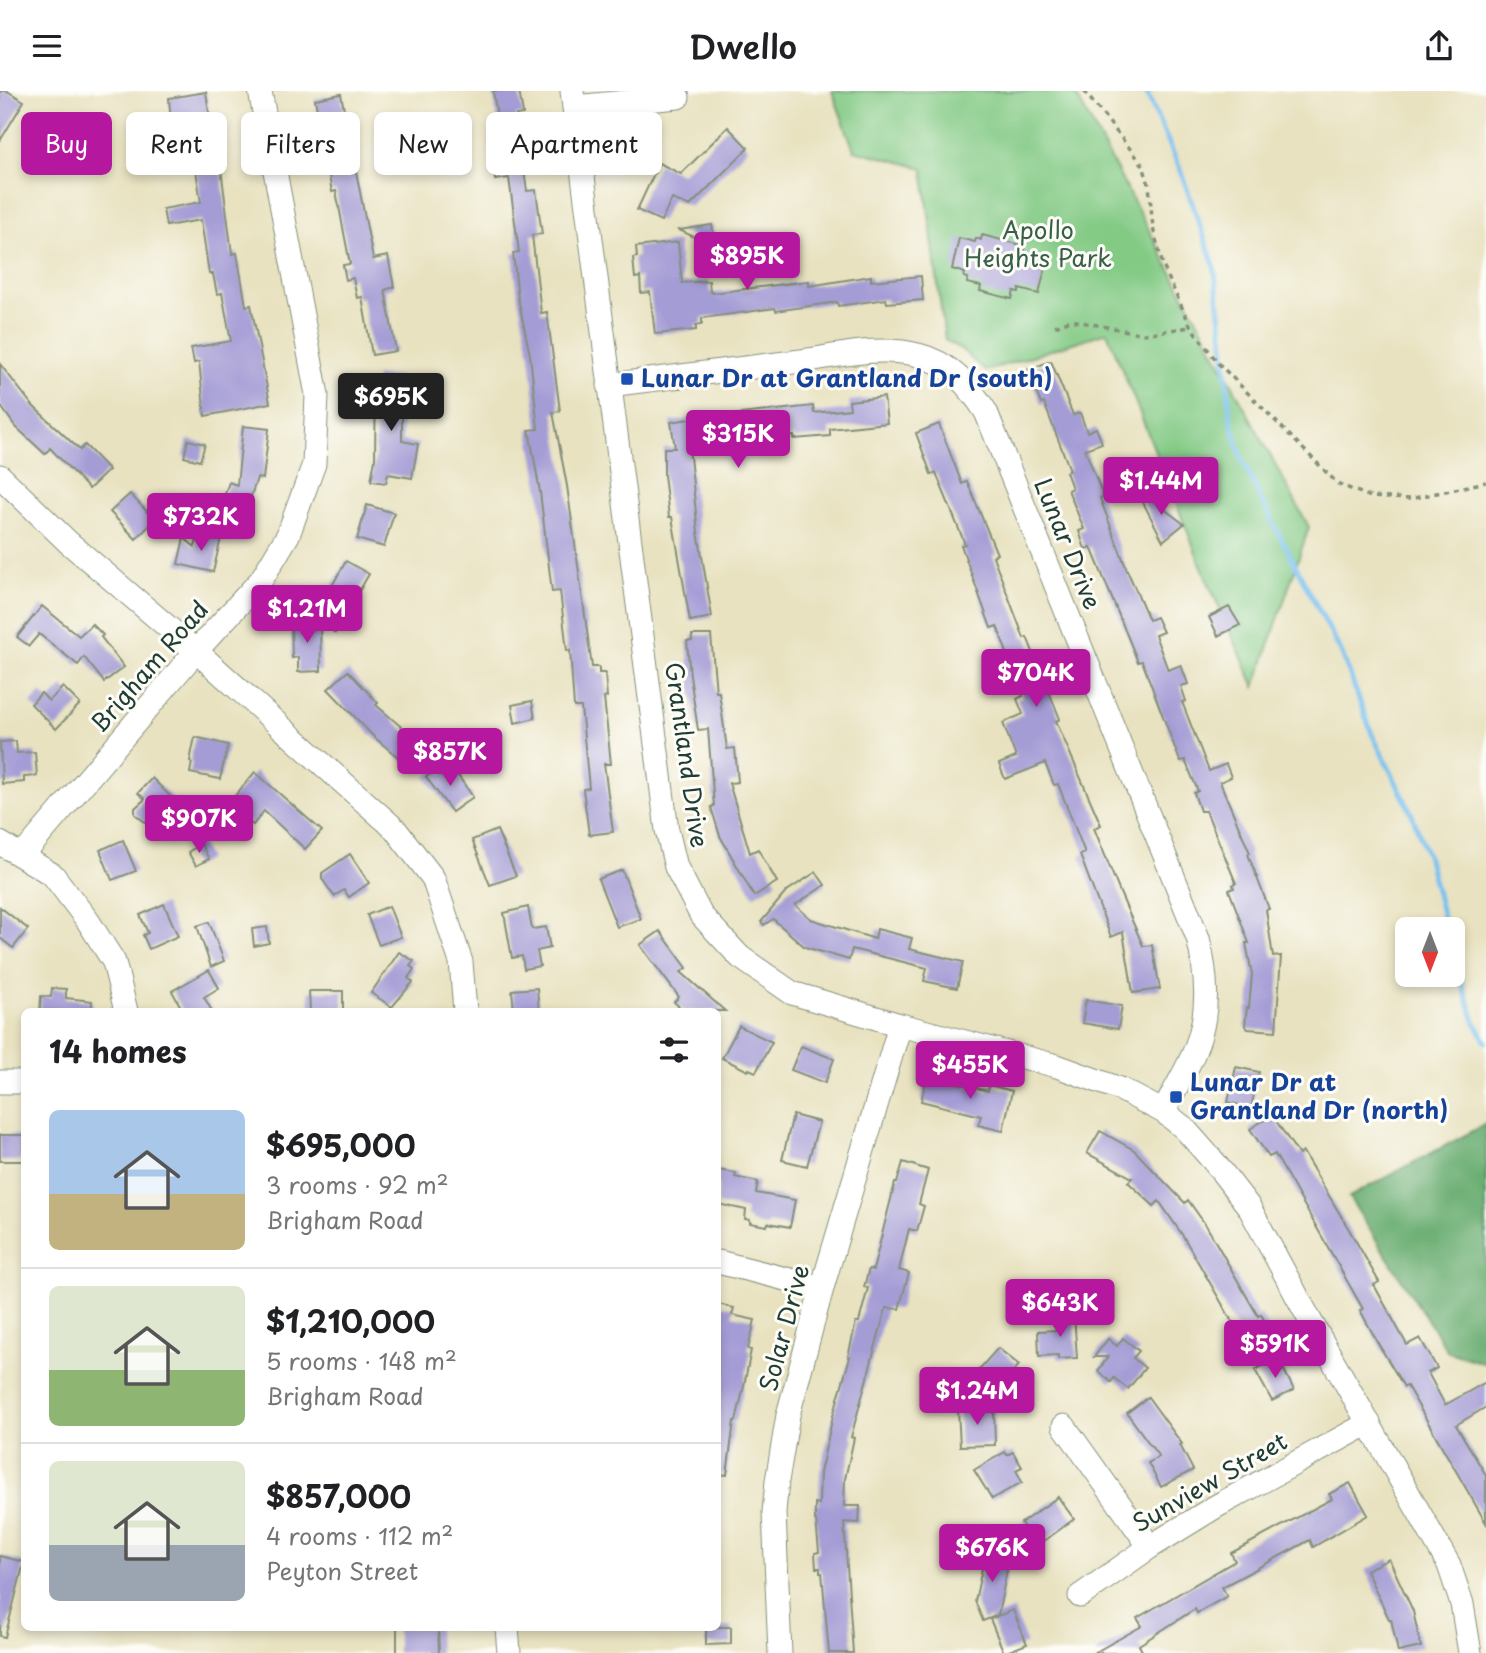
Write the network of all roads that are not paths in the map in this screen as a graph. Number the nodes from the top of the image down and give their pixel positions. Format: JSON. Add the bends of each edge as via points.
{"nodes":[{"id":1,"x":260,"y":91,"type":"edge"},
{"id":2,"x":678,"y":97,"type":"dead end"},
{"id":3,"x":573,"y":99,"type":"edge"},
{"id":4,"x":609,"y":385,"type":"junction"},
{"id":5,"x":0,"y":476,"type":"edge"},
{"id":6,"x":196,"y":651,"type":"junction"},
{"id":7,"x":0,"y":843,"type":"edge"},
{"id":8,"x":23,"y":855,"type":"junction"},
{"id":9,"x":125,"y":1008,"type":"edge"},
{"id":10,"x":464,"y":1008,"type":"edge"},
{"id":11,"x":900,"y":1024,"type":"junction"},
{"id":12,"x":0,"y":1082,"type":"edge"},
{"id":13,"x":21,"y":1082,"type":"edge"},
{"id":14,"x":1164,"y":1112,"type":"junction"},
{"id":15,"x":721,"y":1263,"type":"edge"},
{"id":16,"x":822,"y":1288,"type":"junction"},
{"id":17,"x":1369,"y":1423,"type":"junction"},
{"id":18,"x":1063,"y":1426,"type":"dead end"},
{"id":19,"x":1150,"y":1547,"type":"junction"},
{"id":20,"x":1080,"y":1596,"type":"dead end"},
{"id":21,"x":507,"y":1631,"type":"edge"},
{"id":22,"x":509,"y":1653,"type":"edge"},
{"id":23,"x":780,"y":1653,"type":"edge"},
{"id":24,"x":1470,"y":1653,"type":"edge"}],
"edges":[{"from":1,"to":6,"type":"street","name":"Brigham Road","via":[[317,395],[314,464],[288,535],[261,580]]},
{"from":2,"to":3,"type":"street"},
{"from":3,"to":4,"type":"street","name":"Grantland Drive"},
{"from":4,"to":11,"type":"street","name":"Grantland Drive","via":[[667,830],[676,867],[701,915],[740,957],[792,993]]},
{"from":4,"to":14,"type":"street","name":"Lunar Drive","via":[[900,352],[940,364],[975,395],[986,412],[1198,938],[1206,1007],[1196,1047]]},
{"from":5,"to":6,"type":"street","via":[[68,542]]},
{"from":6,"to":8,"type":"street","name":"Brigham Road"},
{"from":6,"to":10,"type":"street","via":[[395,829],[433,878],[461,962]]},
{"from":7,"to":8,"type":"street"},
{"from":8,"to":9,"type":"street","via":[[53,875],[88,921],[114,962]]},
{"from":11,"to":14,"type":"street","name":"Grantland Drive","via":[[1057,1066],[1120,1089]]},
{"from":11,"to":16,"type":"street","name":"Solar Drive"},
{"from":12,"to":13,"type":"street"},
{"from":14,"to":17,"type":"street","name":"Grantland Drive","via":[[1184,1128],[1250,1207]]},
{"from":15,"to":16,"type":"street"},
{"from":16,"to":23,"type":"street","name":"Solar Drive","via":[[788,1415],[777,1481],[774,1512]]},
{"from":17,"to":19,"type":"street","name":"Sunview Street"},
{"from":17,"to":24,"type":"street","name":"Grantland Drive","via":[[1449,1565],[1462,1604]]},
{"from":18,"to":19,"type":"street"},
{"from":19,"to":20,"type":"street","name":"Sunview Street"},
{"from":21,"to":22,"type":"street"}]}
